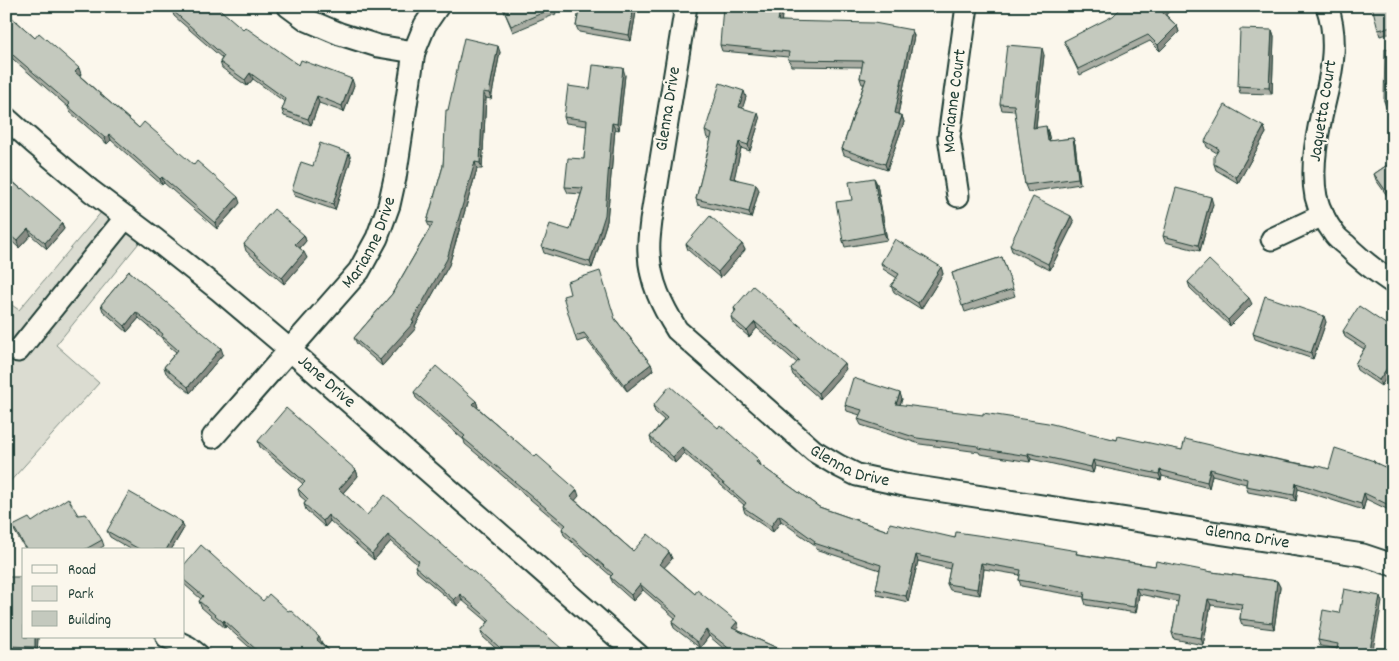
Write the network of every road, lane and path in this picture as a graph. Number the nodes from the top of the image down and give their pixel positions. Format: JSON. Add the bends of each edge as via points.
{"nodes":[{"id":1,"x":288,"y":6,"type":"edge"},
{"id":2,"x":438,"y":6,"type":"edge"},
{"id":3,"x":686,"y":6,"type":"edge"},
{"id":4,"x":967,"y":6,"type":"edge"},
{"id":5,"x":1326,"y":6,"type":"edge"},
{"id":6,"x":414,"y":52,"type":"junction"},
{"id":7,"x":6,"y":118,"type":"edge"},
{"id":8,"x":958,"y":196,"type":"dead end"},
{"id":9,"x":1323,"y":215,"type":"junction"},
{"id":10,"x":126,"y":217,"type":"junction"},
{"id":11,"x":1272,"y":239,"type":"dead end"},
{"id":12,"x":1393,"y":283,"type":"edge"},
{"id":13,"x":290,"y":350,"type":"junction"},
{"id":14,"x":18,"y":351,"type":"dead end"},
{"id":15,"x":213,"y":437,"type":"dead end"},
{"id":16,"x":1393,"y":565,"type":"edge"},
{"id":17,"x":169,"y":638,"type":"edge"},
{"id":18,"x":198,"y":655,"type":"edge"},
{"id":19,"x":638,"y":655,"type":"edge"}],
"edges":[{"from":1,"to":6,"type":"street","via":[[307,20],[340,34],[378,46]]},
{"from":2,"to":6,"type":"street","name":"Marianne Drive"},
{"from":3,"to":16,"type":"street","name":"Glenna Drive","via":[[651,221],[649,252],[652,279],[664,310],[677,330],[814,451],[857,475],[904,485],[1364,555]]},
{"from":4,"to":8,"type":"street","name":"Marianne Court","via":[[949,137]]},
{"from":5,"to":9,"type":"street","name":"Jaquetta Court","via":[[1334,41],[1332,72],[1318,126],[1315,156],[1316,198]]},
{"from":6,"to":13,"type":"street","name":"Marianne Drive","via":[[395,178],[377,238],[359,271]]},
{"from":7,"to":10,"type":"street","name":"Jane Drive"},
{"from":9,"to":11,"type":"street"},
{"from":9,"to":12,"type":"street","name":"Jaquetta Court","via":[[1336,236],[1367,265]]},
{"from":10,"to":13,"type":"street","name":"Jane Drive"},
{"from":10,"to":14,"type":"street"},
{"from":13,"to":15,"type":"street","name":"Marianne Drive"},
{"from":13,"to":19,"type":"street","name":"Jane Drive"},
{"from":17,"to":18,"type":"street"}]}
